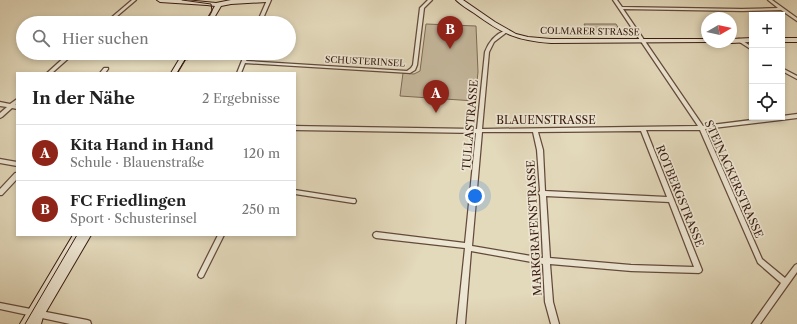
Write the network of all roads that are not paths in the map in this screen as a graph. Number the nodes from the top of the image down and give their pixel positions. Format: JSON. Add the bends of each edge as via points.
{"nodes":[{"id":1,"x":134,"y":0,"type":"edge"},
{"id":2,"x":160,"y":0,"type":"edge"},
{"id":3,"x":199,"y":0,"type":"edge"},
{"id":4,"x":238,"y":0,"type":"edge"},
{"id":5,"x":254,"y":0,"type":"edge"},
{"id":6,"x":268,"y":0,"type":"edge"},
{"id":7,"x":430,"y":0,"type":"edge"},
{"id":8,"x":459,"y":0,"type":"edge"},
{"id":9,"x":615,"y":0,"type":"edge"},
{"id":10,"x":770,"y":0,"type":"edge"},
{"id":11,"x":211,"y":2,"type":"edge"},
{"id":12,"x":225,"y":2,"type":"edge"},
{"id":13,"x":620,"y":8,"type":"junction"},
{"id":14,"x":781,"y":9,"type":"junction"},
{"id":15,"x":115,"y":16,"type":"edge"},
{"id":16,"x":208,"y":16,"type":"edge"},
{"id":17,"x":214,"y":16,"type":"edge"},
{"id":18,"x":262,"y":16,"type":"edge"},
{"id":19,"x":797,"y":20,"type":"edge"},
{"id":20,"x":506,"y":31,"type":"junction"},
{"id":21,"x":643,"y":40,"type":"junction"},
{"id":22,"x":739,"y":40,"type":"joint"},
{"id":23,"x":749,"y":40,"type":"edge"},
{"id":24,"x":785,"y":40,"type":"edge"},
{"id":25,"x":797,"y":40,"type":"edge"},
{"id":26,"x":701,"y":41,"type":"edge"},
{"id":27,"x":751,"y":48,"type":"edge"},
{"id":28,"x":64,"y":60,"type":"edge"},
{"id":29,"x":183,"y":60,"type":"edge"},
{"id":30,"x":185,"y":60,"type":"edge"},
{"id":31,"x":244,"y":62,"type":"joint"},
{"id":32,"x":785,"y":71,"type":"edge"},
{"id":33,"x":50,"y":72,"type":"edge"},
{"id":34,"x":175,"y":72,"type":"edge"},
{"id":35,"x":180,"y":72,"type":"edge"},
{"id":36,"x":239,"y":72,"type":"edge"},
{"id":37,"x":797,"y":78,"type":"edge"},
{"id":38,"x":0,"y":104,"type":"edge"},
{"id":39,"x":14,"y":106,"type":"edge"},
{"id":40,"x":0,"y":116,"type":"edge"},
{"id":41,"x":797,"y":116,"type":"edge"},
{"id":42,"x":296,"y":128,"type":"edge"},
{"id":43,"x":702,"y":128,"type":"junction"},
{"id":44,"x":643,"y":129,"type":"junction"},
{"id":45,"x":480,"y":130,"type":"junction"},
{"id":46,"x":534,"y":130,"type":"junction"},
{"id":47,"x":0,"y":161,"type":"edge"},
{"id":48,"x":16,"y":164,"type":"edge"},
{"id":49,"x":16,"y":176,"type":"edge"},
{"id":50,"x":296,"y":192,"type":"edge"},
{"id":51,"x":0,"y":193,"type":"edge"},
{"id":52,"x":541,"y":193,"type":"junction"},
{"id":53,"x":671,"y":200,"type":"junction"},
{"id":54,"x":353,"y":201,"type":"dead end"},
{"id":55,"x":376,"y":235,"type":"dead end"},
{"id":56,"x":77,"y":236,"type":"edge"},
{"id":57,"x":85,"y":236,"type":"edge"},
{"id":58,"x":221,"y":236,"type":"edge"},
{"id":59,"x":468,"y":247,"type":"junction"},
{"id":60,"x":545,"y":261,"type":"junction"},
{"id":61,"x":797,"y":267,"type":"edge"},
{"id":62,"x":201,"y":275,"type":"dead end"},
{"id":63,"x":786,"y":283,"type":"junction"},
{"id":64,"x":0,"y":306,"type":"edge"},
{"id":65,"x":35,"y":318,"type":"edge"},
{"id":66,"x":25,"y":324,"type":"edge"},
{"id":67,"x":87,"y":324,"type":"edge"},
{"id":68,"x":461,"y":324,"type":"edge"},
{"id":69,"x":555,"y":324,"type":"edge"},
{"id":70,"x":756,"y":324,"type":"edge"}],
"edges":[{"from":1,"to":15,"type":"street"},
{"from":2,"to":11,"type":"main road"},
{"from":3,"to":11,"type":"main road"},
{"from":4,"to":12,"type":"main road"},
{"from":5,"to":6,"type":"main road"},
{"from":5,"to":12,"type":"main road"},
{"from":6,"to":18,"type":"street"},
{"from":7,"to":31,"type":"street","name":"SCHUSTERINSEL","via":[[422,8],[415,65],[408,72]]},
{"from":8,"to":20,"type":"main road","name":"COLMARER STRASSE"},
{"from":9,"to":13,"type":"street","name":"STEINACKERSTRASSE"},
{"from":10,"to":14,"type":"street"},
{"from":11,"to":12,"type":"main road"},
{"from":11,"to":16,"type":"main road"},
{"from":12,"to":17,"type":"main road"},
{"from":13,"to":14,"type":"street"},
{"from":13,"to":21,"type":"street","name":"STEINACKERSTRASSE"},
{"from":14,"to":19,"type":"street"},
{"from":20,"to":21,"type":"main road","name":"COLMARER STRASSE","via":[[524,38],[551,41]]},
{"from":20,"to":45,"type":"street","name":"TULLASTRASSE","via":[[492,40],[488,46]]},
{"from":21,"to":26,"type":"main road","name":"COLMARER STRASSE"},
{"from":21,"to":43,"type":"street","name":"STEINACKERSTRASSE"},
{"from":22,"to":23,"type":"main road"},
{"from":22,"to":27,"type":"street"},
{"from":24,"to":25,"type":"main road"},
{"from":28,"to":33,"type":"street"},
{"from":29,"to":34,"type":"main road"},
{"from":30,"to":35,"type":"main road"},
{"from":31,"to":36,"type":"street"},
{"from":32,"to":37,"type":"street"},
{"from":38,"to":39,"type":"street"},
{"from":39,"to":40,"type":"street"},
{"from":41,"to":43,"type":"street","name":"BLAUENSTRASSE"},
{"from":42,"to":45,"type":"street","name":"BLAUENSTRASSE"},
{"from":43,"to":44,"type":"street","name":"BLAUENSTRASSE"},
{"from":43,"to":63,"type":"street","name":"STEINACKERSTRASSE","via":[[760,261]]},
{"from":44,"to":46,"type":"street","name":"BLAUENSTRASSE"},
{"from":44,"to":53,"type":"street","name":"ROTBERGSTRASSE"},
{"from":45,"to":46,"type":"street","name":"BLAUENSTRASSE"},
{"from":45,"to":59,"type":"street","name":"TULLASTRASSE"},
{"from":46,"to":52,"type":"street","name":"MARKGRAFENSTRASSE","via":[[540,150]]},
{"from":47,"to":48,"type":"street"},
{"from":49,"to":51,"type":"street"},
{"from":50,"to":54,"type":"street"},
{"from":52,"to":53,"type":"street"},
{"from":52,"to":60,"type":"street","name":"MARKGRAFENSTRASSE"},
{"from":53,"to":60,"type":"street","name":"ROTBERGSTRASSE","via":[[699,270]]},
{"from":55,"to":59,"type":"street"},
{"from":56,"to":65,"type":"main road"},
{"from":57,"to":65,"type":"main road"},
{"from":58,"to":62,"type":"street"},
{"from":59,"to":60,"type":"street"},
{"from":59,"to":68,"type":"street","name":"TULLASTRASSE"},
{"from":60,"to":69,"type":"street","name":"MARKGRAFENSTRASSE","via":[[548,302]]},
{"from":61,"to":63,"type":"street"},
{"from":63,"to":70,"type":"street"},
{"from":64,"to":65,"type":"street"},
{"from":65,"to":66,"type":"main road"},
{"from":65,"to":67,"type":"street"}]}
